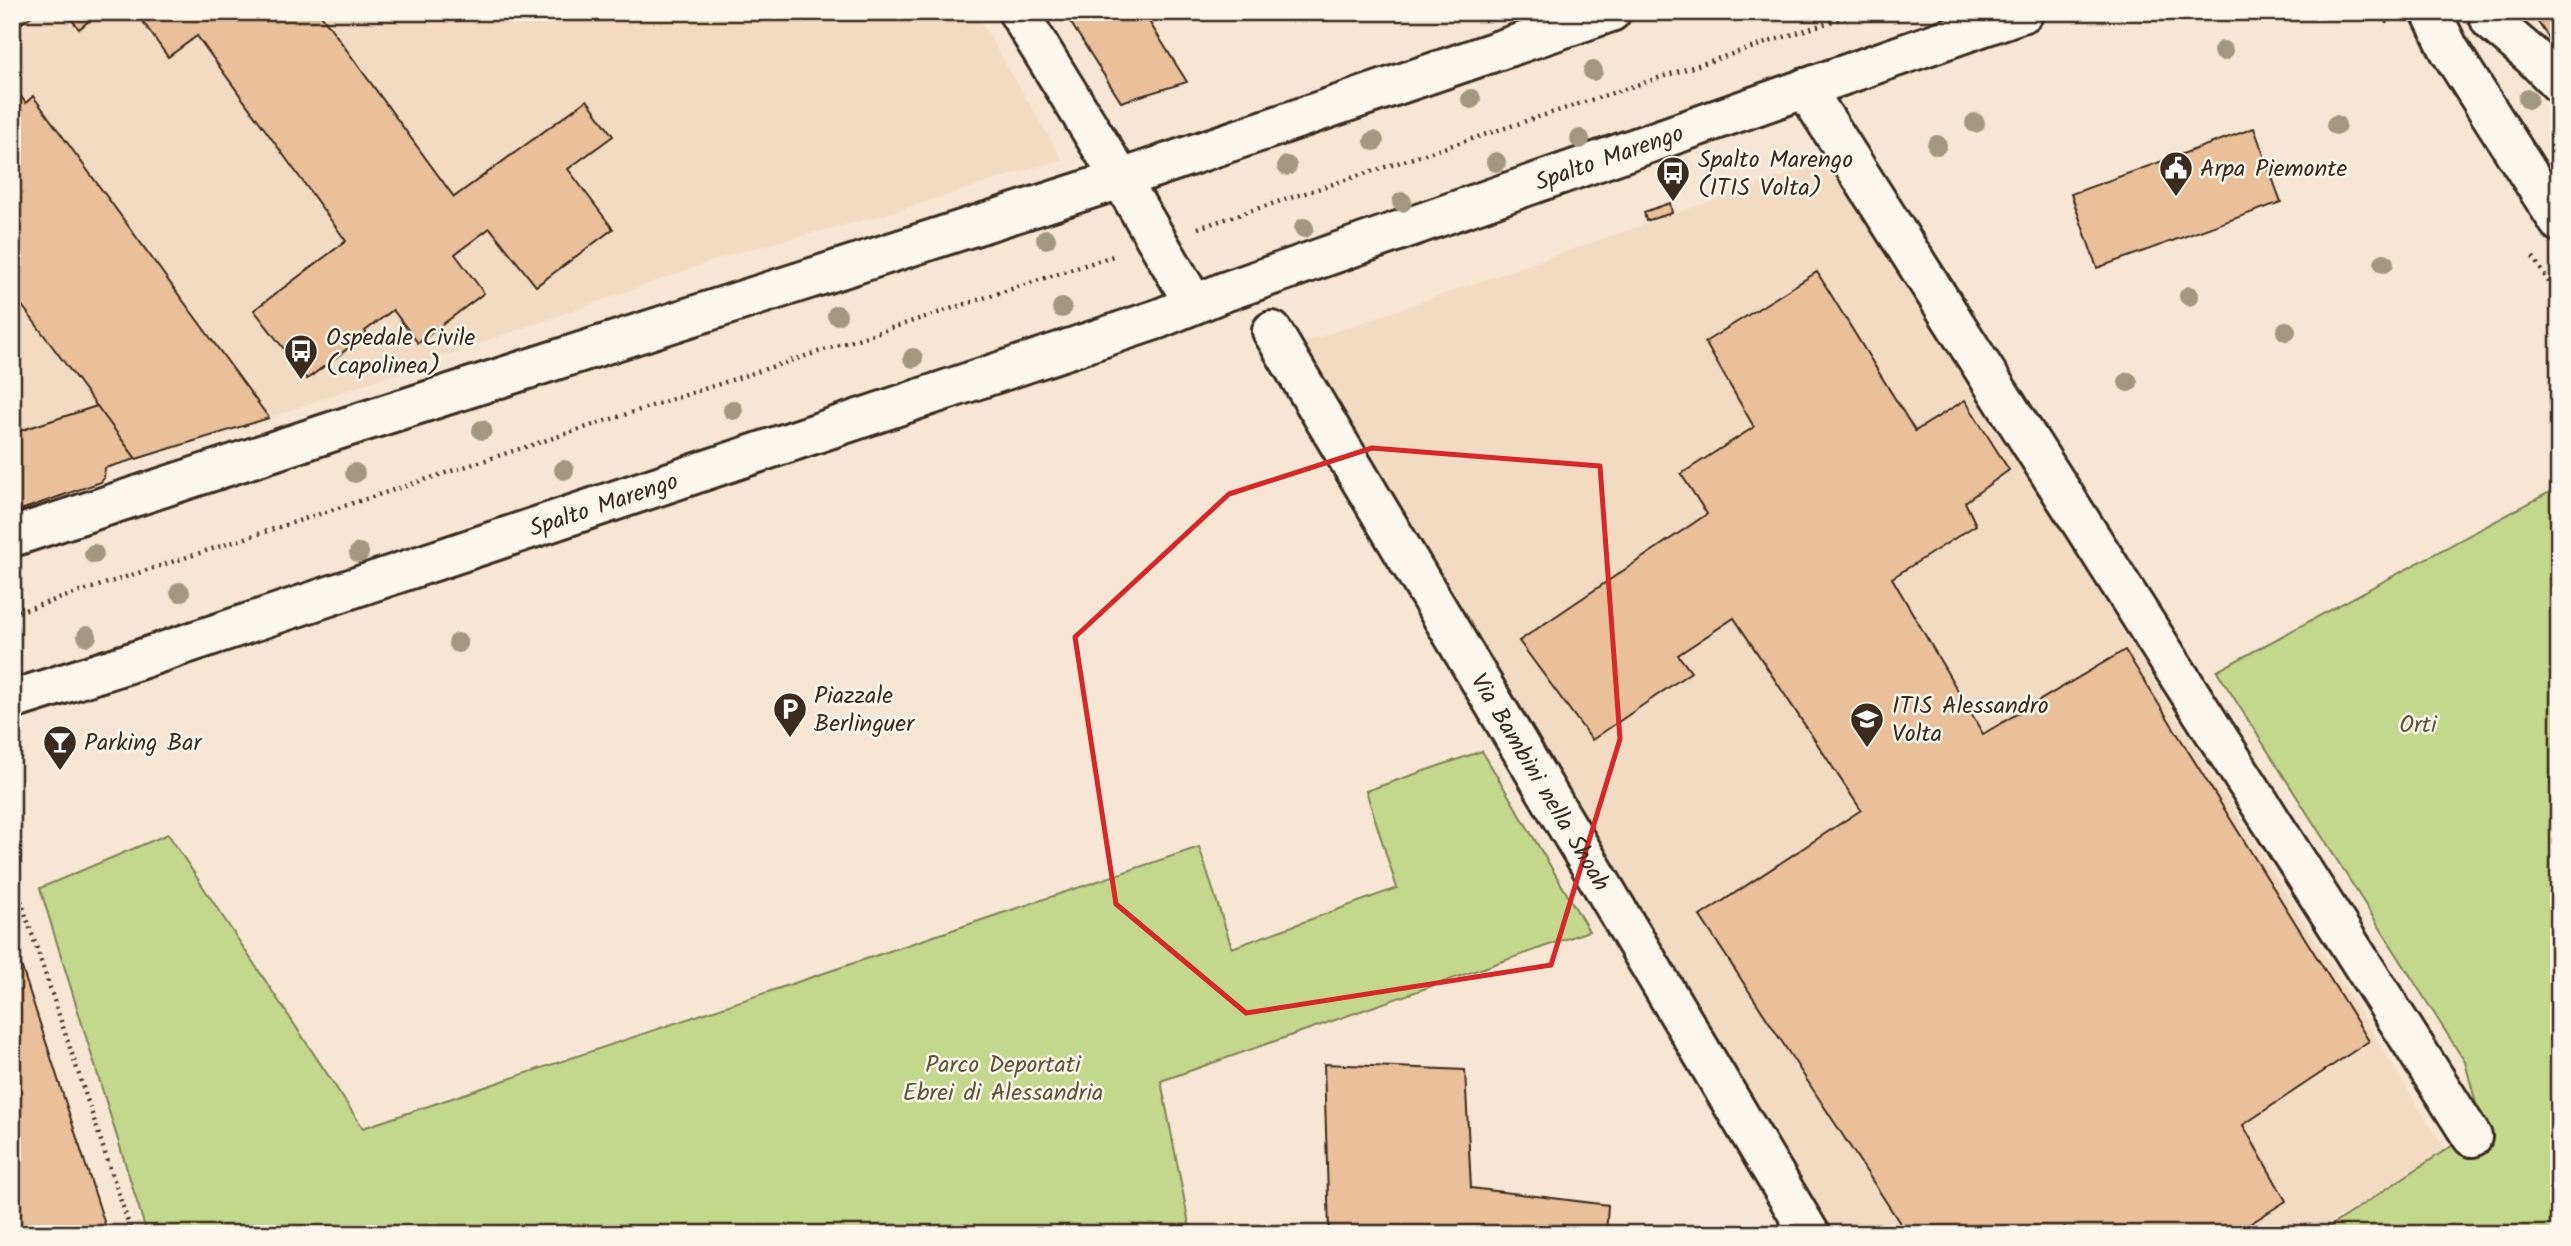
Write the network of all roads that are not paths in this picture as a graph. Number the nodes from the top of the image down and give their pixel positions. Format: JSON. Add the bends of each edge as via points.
{"nodes":[{"id":1,"x":1017,"y":12,"type":"edge"},
{"id":2,"x":1611,"y":12,"type":"edge"},
{"id":3,"x":2024,"y":12,"type":"edge"},
{"id":4,"x":2431,"y":12,"type":"edge"},
{"id":5,"x":2487,"y":12,"type":"edge"},
{"id":6,"x":2559,"y":83,"type":"edge"},
{"id":7,"x":1805,"y":88,"type":"junction"},
{"id":8,"x":1121,"y":179,"type":"junction"},
{"id":9,"x":2559,"y":222,"type":"edge"},
{"id":10,"x":1194,"y":304,"type":"junction"},
{"id":11,"x":1272,"y":331,"type":"dead end"},
{"id":12,"x":12,"y":537,"type":"edge"},
{"id":13,"x":12,"y":700,"type":"edge"},
{"id":14,"x":2472,"y":1137,"type":"dead end"},
{"id":15,"x":1810,"y":1234,"type":"edge"}],
"edges":[{"from":1,"to":8,"type":"main road"},
{"from":2,"to":8,"type":"main road"},
{"from":3,"to":7,"type":"main road","name":"Spalto Marengo"},
{"from":4,"to":9,"type":"main road"},
{"from":5,"to":6,"type":"main road","via":[[2491,21]]},
{"from":7,"to":10,"type":"main road","name":"Spalto Marengo"},
{"from":7,"to":14,"type":"main road"},
{"from":8,"to":10,"type":"main road"},
{"from":8,"to":12,"type":"main road"},
{"from":10,"to":13,"type":"main road","name":"Spalto Marengo"},
{"from":11,"to":15,"type":"main road","name":"Via Bambini nella Shoah"}]}
